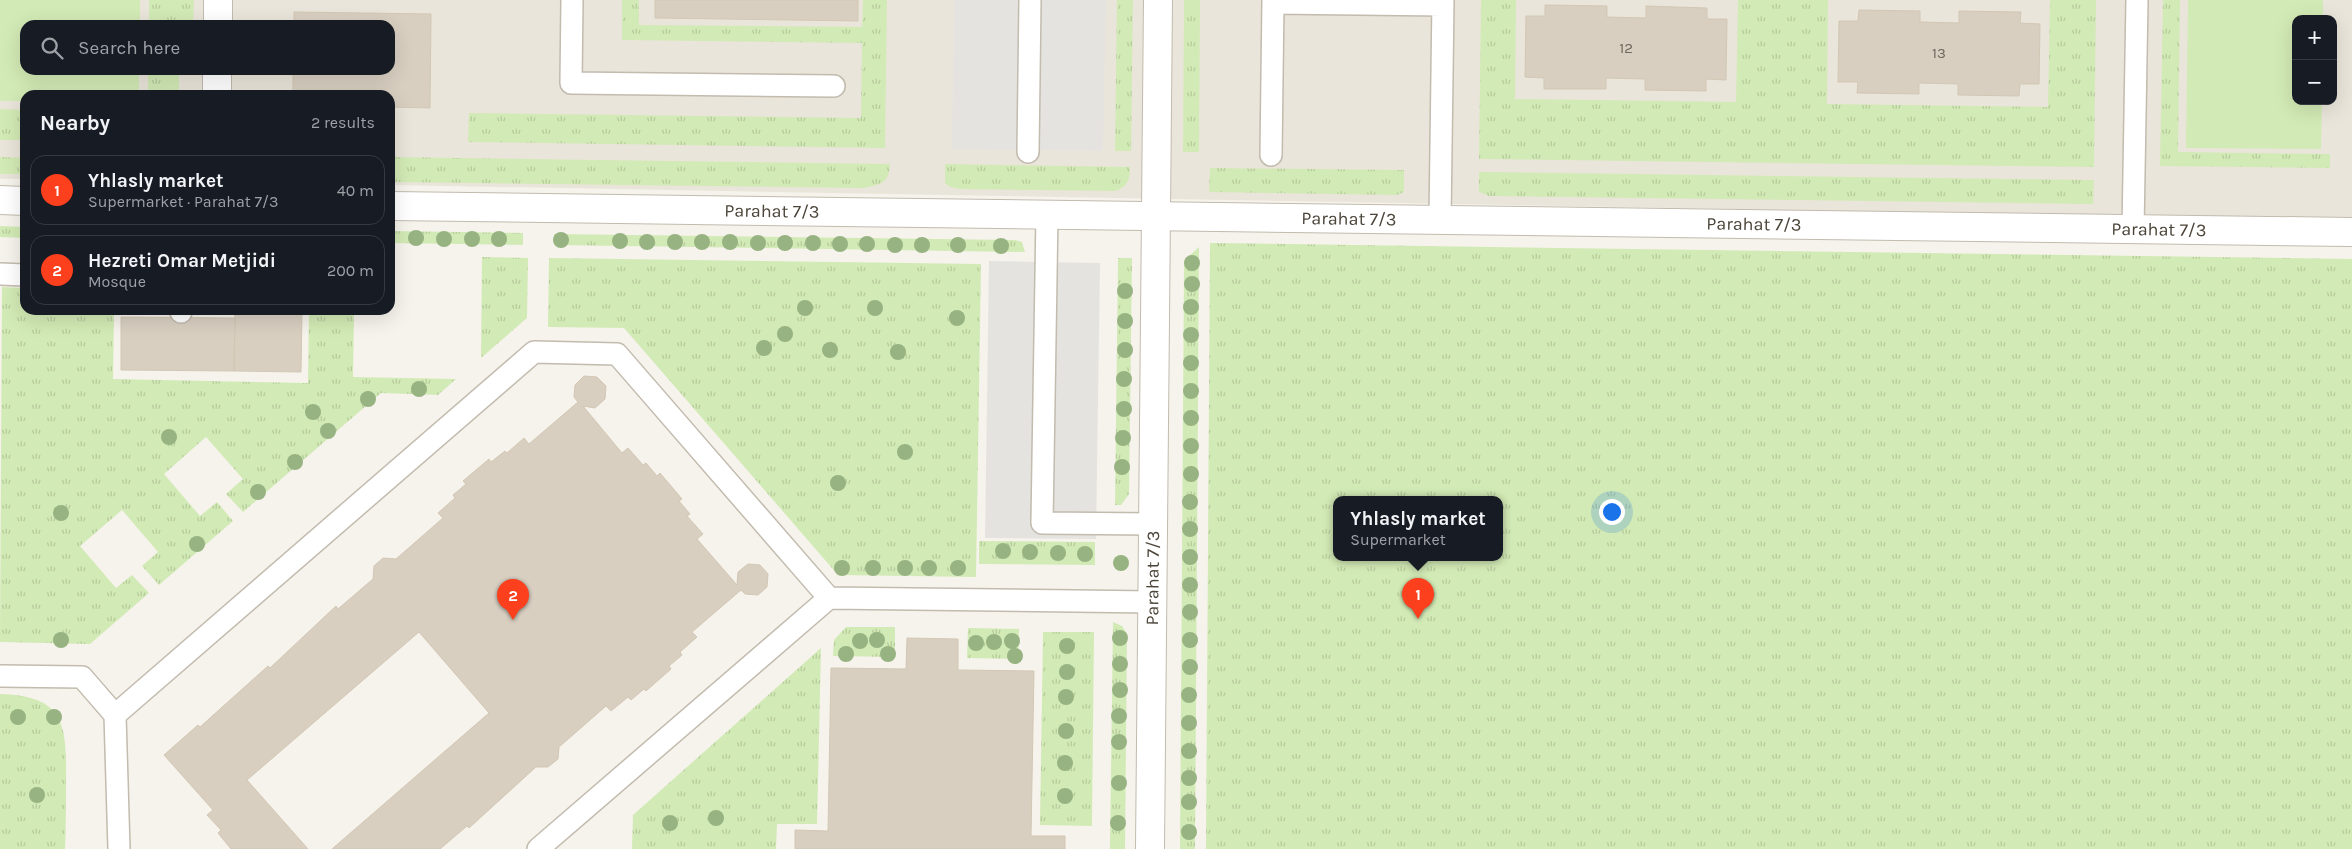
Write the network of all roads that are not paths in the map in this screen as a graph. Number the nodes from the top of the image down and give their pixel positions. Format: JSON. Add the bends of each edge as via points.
{"nodes":[{"id":1,"x":218,"y":0,"type":"edge"},
{"id":2,"x":572,"y":0,"type":"edge"},
{"id":3,"x":1030,"y":0,"type":"edge"},
{"id":4,"x":1158,"y":0,"type":"edge"},
{"id":5,"x":2137,"y":0,"type":"edge"},
{"id":6,"x":1273,"y":1,"type":"edge"},
{"id":7,"x":1443,"y":2,"type":"edge"},
{"id":8,"x":218,"y":20,"type":"edge"},
{"id":9,"x":217,"y":75,"type":"edge"},
{"id":10,"x":834,"y":86,"type":"dead end"},
{"id":11,"x":217,"y":90,"type":"edge"},
{"id":12,"x":1028,"y":152,"type":"dead end"},
{"id":13,"x":1271,"y":155,"type":"dead end"},
{"id":14,"x":0,"y":200,"type":"edge"},
{"id":15,"x":20,"y":200,"type":"edge"},
{"id":16,"x":395,"y":206,"type":"edge"},
{"id":17,"x":1046,"y":214,"type":"junction"},
{"id":18,"x":1155,"y":216,"type":"junction"},
{"id":19,"x":1440,"y":220,"type":"junction"},
{"id":20,"x":2134,"y":229,"type":"junction"},
{"id":21,"x":2352,"y":232,"type":"edge"},
{"id":22,"x":0,"y":274,"type":"edge"},
{"id":23,"x":20,"y":274,"type":"edge"},
{"id":24,"x":1152,"y":524,"type":"junction"},
{"id":25,"x":829,"y":598,"type":"junction"},
{"id":26,"x":1152,"y":602,"type":"junction"},
{"id":27,"x":0,"y":676,"type":"edge"},
{"id":28,"x":115,"y":714,"type":"junction"},
{"id":29,"x":550,"y":845,"type":"edge"},
{"id":30,"x":119,"y":849,"type":"edge"},
{"id":31,"x":1150,"y":849,"type":"edge"}],
"edges":[{"from":1,"to":8,"type":"street"},
{"from":2,"to":10,"type":"lane","via":[[571,82]]},
{"from":3,"to":12,"type":"lane"},
{"from":4,"to":18,"type":"street","name":"Parahat 7/3"},
{"from":5,"to":20,"type":"lane"},
{"from":6,"to":7,"type":"lane"},
{"from":6,"to":13,"type":"lane"},
{"from":7,"to":19,"type":"lane"},
{"from":9,"to":11,"type":"street"},
{"from":14,"to":15,"type":"street"},
{"from":16,"to":17,"type":"street","name":"Parahat 7/3"},
{"from":17,"to":18,"type":"street","name":"Parahat 7/3"},
{"from":17,"to":24,"type":"lane","via":[[1042,523]]},
{"from":18,"to":19,"type":"street","name":"Parahat 7/3"},
{"from":18,"to":24,"type":"street","name":"Parahat 7/3"},
{"from":19,"to":20,"type":"street","name":"Parahat 7/3"},
{"from":20,"to":21,"type":"street","name":"Parahat 7/3"},
{"from":22,"to":23,"type":"lane"},
{"from":24,"to":26,"type":"street","name":"Parahat 7/3"},
{"from":25,"to":26,"type":"lane"},
{"from":25,"to":28,"type":"lane","via":[[617,354],[534,352]]},
{"from":25,"to":29,"type":"lane"},
{"from":26,"to":31,"type":"street","name":"Parahat 7/3"},
{"from":27,"to":28,"type":"lane","via":[[82,677]]},
{"from":28,"to":30,"type":"lane"}]}
